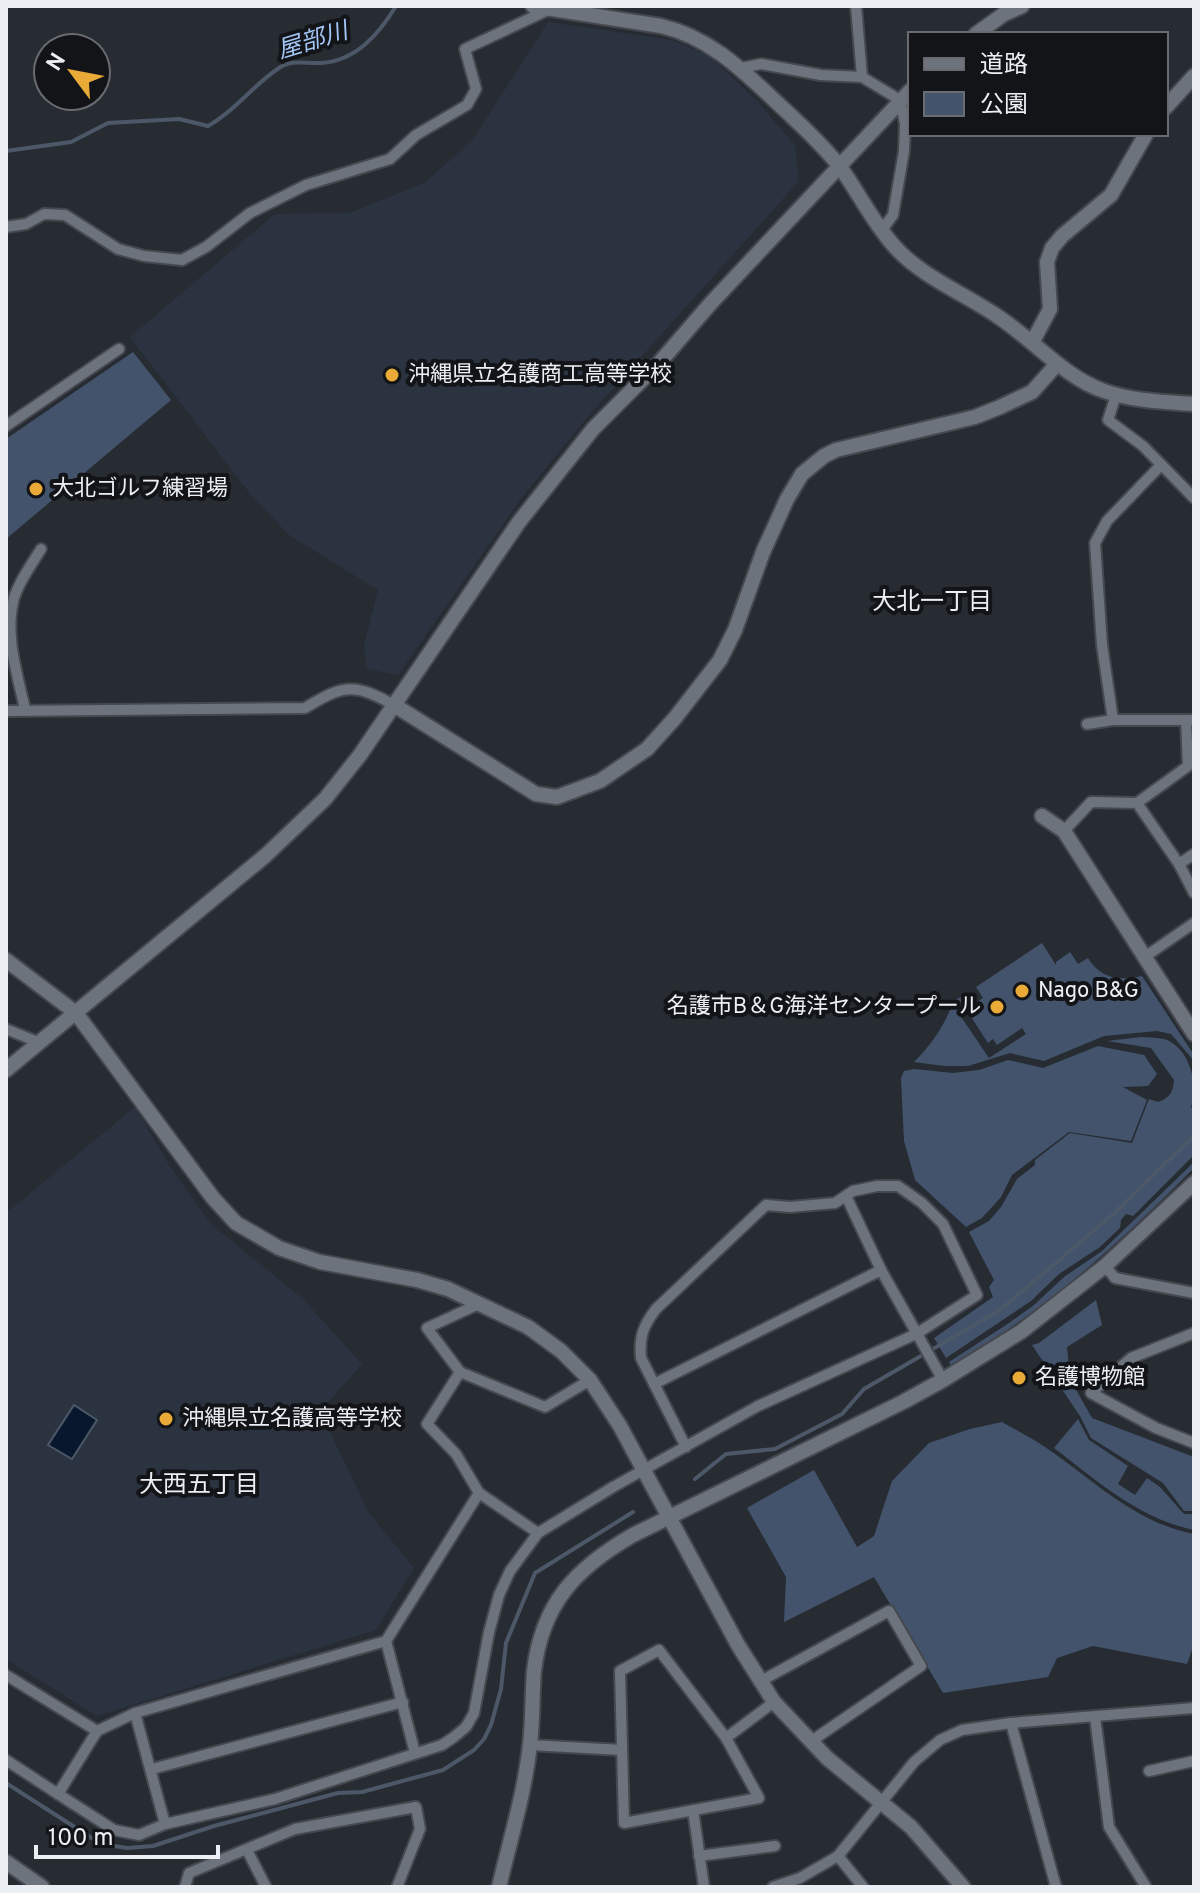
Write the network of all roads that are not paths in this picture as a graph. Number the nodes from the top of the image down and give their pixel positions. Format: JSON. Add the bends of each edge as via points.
{"nodes":[{"id":1,"x":856,"y":6,"type":"edge"},
{"id":2,"x":1022,"y":6,"type":"edge"},
{"id":3,"x":540,"y":8,"type":"edge"},
{"id":4,"x":979,"y":32,"type":"edge"},
{"id":5,"x":741,"y":68,"type":"junction"},
{"id":6,"x":1194,"y":76,"type":"edge"},
{"id":7,"x":862,"y":77,"type":"junction"},
{"id":8,"x":905,"y":95,"type":"edge"},
{"id":9,"x":1168,"y":105,"type":"edge"},
{"id":10,"x":1145,"y":136,"type":"edge"},
{"id":11,"x":839,"y":166,"type":"junction"},
{"id":12,"x":6,"y":227,"type":"edge"},
{"id":13,"x":882,"y":230,"type":"junction"},
{"id":14,"x":1033,"y":341,"type":"junction"},
{"id":15,"x":119,"y":349,"type":"dead end"},
{"id":16,"x":1057,"y":364,"type":"junction"},
{"id":17,"x":1116,"y":395,"type":"junction"},
{"id":18,"x":1194,"y":404,"type":"edge"},
{"id":19,"x":6,"y":426,"type":"edge"},
{"id":20,"x":1161,"y":465,"type":"junction"},
{"id":21,"x":1194,"y":498,"type":"edge"},
{"id":22,"x":41,"y":549,"type":"dead end"},
{"id":23,"x":394,"y":705,"type":"junction"},
{"id":24,"x":25,"y":709,"type":"junction"},
{"id":25,"x":6,"y":711,"type":"edge"},
{"id":26,"x":1113,"y":720,"type":"junction"},
{"id":27,"x":1190,"y":720,"type":"edge"},
{"id":28,"x":1087,"y":724,"type":"dead end"},
{"id":29,"x":1137,"y":803,"type":"junction"},
{"id":30,"x":1042,"y":816,"type":"dead end"},
{"id":31,"x":1064,"y":831,"type":"junction"},
{"id":32,"x":1194,"y":854,"type":"edge"},
{"id":33,"x":1179,"y":864,"type":"junction"},
{"id":34,"x":1194,"y":893,"type":"edge"},
{"id":35,"x":1194,"y":923,"type":"edge"},
{"id":36,"x":1146,"y":956,"type":"junction"},
{"id":37,"x":6,"y":960,"type":"edge"},
{"id":38,"x":76,"y":1013,"type":"junction"},
{"id":39,"x":6,"y":1029,"type":"edge"},
{"id":40,"x":1194,"y":1034,"type":"edge"},
{"id":41,"x":40,"y":1043,"type":"junction"},
{"id":42,"x":6,"y":1070,"type":"edge"},
{"id":43,"x":1194,"y":1183,"type":"edge"},
{"id":44,"x":846,"y":1196,"type":"junction"},
{"id":45,"x":1105,"y":1266,"type":"junction"},
{"id":46,"x":881,"y":1270,"type":"junction"},
{"id":47,"x":1194,"y":1293,"type":"edge"},
{"id":48,"x":481,"y":1303,"type":"junction"},
{"id":49,"x":1194,"y":1333,"type":"edge"},
{"id":50,"x":916,"y":1334,"type":"junction"},
{"id":51,"x":460,"y":1372,"type":"junction"},
{"id":52,"x":590,"y":1380,"type":"junction"},
{"id":53,"x":943,"y":1380,"type":"junction"},
{"id":54,"x":654,"y":1384,"type":"junction"},
{"id":55,"x":1194,"y":1443,"type":"edge"},
{"id":56,"x":686,"y":1447,"type":"junction"},
{"id":57,"x":644,"y":1471,"type":"junction"},
{"id":58,"x":479,"y":1493,"type":"junction"},
{"id":59,"x":671,"y":1518,"type":"junction"},
{"id":60,"x":538,"y":1533,"type":"junction"},
{"id":61,"x":386,"y":1641,"type":"junction"},
{"id":62,"x":6,"y":1675,"type":"edge"},
{"id":63,"x":759,"y":1682,"type":"junction"},
{"id":64,"x":403,"y":1702,"type":"junction"},
{"id":65,"x":774,"y":1702,"type":"junction"},
{"id":66,"x":1194,"y":1708,"type":"edge"},
{"id":67,"x":135,"y":1713,"type":"junction"},
{"id":68,"x":1095,"y":1717,"type":"junction"},
{"id":69,"x":1011,"y":1723,"type":"junction"},
{"id":70,"x":97,"y":1731,"type":"junction"},
{"id":71,"x":726,"y":1738,"type":"junction"},
{"id":72,"x":810,"y":1742,"type":"junction"},
{"id":73,"x":530,"y":1745,"type":"junction"},
{"id":74,"x":622,"y":1750,"type":"junction"},
{"id":75,"x":415,"y":1753,"type":"junction"},
{"id":76,"x":6,"y":1760,"type":"edge"},
{"id":77,"x":1194,"y":1761,"type":"edge"},
{"id":78,"x":152,"y":1769,"type":"junction"},
{"id":79,"x":1149,"y":1771,"type":"dead end"},
{"id":80,"x":58,"y":1794,"type":"junction"},
{"id":81,"x":881,"y":1801,"type":"junction"},
{"id":82,"x":693,"y":1810,"type":"junction"},
{"id":83,"x":165,"y":1824,"type":"junction"},
{"id":84,"x":775,"y":1846,"type":"dead end"},
{"id":85,"x":247,"y":1850,"type":"junction"},
{"id":86,"x":699,"y":1856,"type":"junction"},
{"id":87,"x":838,"y":1856,"type":"junction"},
{"id":88,"x":6,"y":1862,"type":"edge"},
{"id":89,"x":800,"y":1882,"type":"edge"},
{"id":90,"x":42,"y":1887,"type":"edge"},
{"id":91,"x":185,"y":1887,"type":"edge"},
{"id":92,"x":266,"y":1887,"type":"edge"},
{"id":93,"x":397,"y":1887,"type":"edge"},
{"id":94,"x":499,"y":1887,"type":"edge"},
{"id":95,"x":704,"y":1887,"type":"edge"},
{"id":96,"x":773,"y":1887,"type":"edge"},
{"id":97,"x":863,"y":1887,"type":"edge"},
{"id":98,"x":963,"y":1887,"type":"edge"},
{"id":99,"x":1056,"y":1887,"type":"edge"},
{"id":100,"x":1146,"y":1887,"type":"edge"}],
"edges":[{"from":1,"to":7,"type":"street"},
{"from":2,"to":4,"type":"street"},
{"from":3,"to":5,"type":"street","via":[[677,30]]},
{"from":3,"to":12,"type":"street","via":[[465,49],[476,89],[467,105],[416,135],[390,159],[306,185],[250,213],[182,260],[118,249],[65,215],[44,214]]},
{"from":5,"to":7,"type":"street","via":[[761,64]]},
{"from":5,"to":11,"type":"street"},
{"from":6,"to":9,"type":"street"},
{"from":7,"to":8,"type":"street"},
{"from":8,"to":11,"type":"street"},
{"from":8,"to":13,"type":"street","via":[[904,151],[893,215]]},
{"from":10,"to":14,"type":"street","via":[[1111,195],[1052,248],[1047,262],[1050,309]]},
{"from":11,"to":13,"type":"street"},
{"from":11,"to":23,"type":"street","via":[[593,429],[519,522]]},
{"from":13,"to":14,"type":"street","via":[[915,265]]},
{"from":14,"to":16,"type":"street"},
{"from":15,"to":19,"type":"street"},
{"from":16,"to":17,"type":"street"},
{"from":16,"to":23,"type":"street","via":[[1032,392],[1000,407],[836,450],[802,474],[763,552],[720,660],[647,749],[600,781],[557,797],[536,794]]},
{"from":17,"to":18,"type":"street"},
{"from":17,"to":20,"type":"street","via":[[1108,420]]},
{"from":20,"to":21,"type":"street"},
{"from":20,"to":26,"type":"street","via":[[1107,521],[1095,543]]},
{"from":22,"to":24,"type":"street","via":[[15,595],[10,620]]},
{"from":23,"to":24,"type":"street","via":[[367,690],[349,688],[305,708]]},
{"from":23,"to":38,"type":"street","via":[[325,799]]},
{"from":24,"to":25,"type":"street"},
{"from":26,"to":27,"type":"street"},
{"from":26,"to":28,"type":"street"},
{"from":27,"to":29,"type":"street","via":[[1188,766]]},
{"from":29,"to":31,"type":"street","via":[[1091,802]]},
{"from":29,"to":33,"type":"street"},
{"from":30,"to":31,"type":"street"},
{"from":31,"to":36,"type":"street"},
{"from":32,"to":33,"type":"street"},
{"from":33,"to":34,"type":"street"},
{"from":35,"to":36,"type":"street"},
{"from":36,"to":40,"type":"street"},
{"from":37,"to":38,"type":"street"},
{"from":38,"to":41,"type":"street"},
{"from":38,"to":48,"type":"street","via":[[236,1223],[279,1248],[320,1262],[417,1280]]},
{"from":39,"to":41,"type":"street"},
{"from":41,"to":42,"type":"street"},
{"from":43,"to":45,"type":"street"},
{"from":44,"to":46,"type":"street"},
{"from":44,"to":50,"type":"street","via":[[898,1186],[943,1224],[977,1295]]},
{"from":44,"to":54,"type":"street","via":[[835,1203],[766,1205],[656,1309],[642,1327],[639,1344]]},
{"from":45,"to":47,"type":"street","via":[[1115,1278]]},
{"from":45,"to":53,"type":"street","via":[[1022,1331]]},
{"from":46,"to":50,"type":"street"},
{"from":46,"to":54,"type":"street"},
{"from":48,"to":51,"type":"street","via":[[427,1328]]},
{"from":48,"to":52,"type":"street","via":[[544,1337]]},
{"from":49,"to":55,"type":"street","via":[[1131,1358],[1091,1393]]},
{"from":50,"to":53,"type":"street"},
{"from":50,"to":56,"type":"street","via":[[758,1406]]},
{"from":51,"to":52,"type":"street","via":[[545,1407]]},
{"from":51,"to":58,"type":"street","via":[[427,1424],[456,1454]]},
{"from":52,"to":57,"type":"street"},
{"from":53,"to":59,"type":"street"},
{"from":54,"to":56,"type":"street"},
{"from":56,"to":57,"type":"street"},
{"from":57,"to":59,"type":"street"},
{"from":57,"to":60,"type":"street"},
{"from":58,"to":60,"type":"street"},
{"from":58,"to":61,"type":"street"},
{"from":59,"to":63,"type":"street"},
{"from":59,"to":73,"type":"street","via":[[580,1570],[553,1607],[537,1648]]},
{"from":60,"to":75,"type":"street","via":[[499,1595],[474,1713],[454,1737]]},
{"from":61,"to":64,"type":"street"},
{"from":61,"to":67,"type":"street"},
{"from":62,"to":70,"type":"street"},
{"from":63,"to":65,"type":"street"},
{"from":63,"to":72,"type":"street","via":[[889,1611],[921,1666]]},
{"from":64,"to":75,"type":"street"},
{"from":64,"to":78,"type":"street"},
{"from":65,"to":71,"type":"street"},
{"from":65,"to":72,"type":"street"},
{"from":66,"to":68,"type":"street"},
{"from":67,"to":70,"type":"street"},
{"from":67,"to":78,"type":"street"},
{"from":68,"to":69,"type":"street"},
{"from":68,"to":100,"type":"street","via":[[1109,1827]]},
{"from":69,"to":81,"type":"street","via":[[962,1730],[940,1740]]},
{"from":69,"to":99,"type":"street"},
{"from":70,"to":80,"type":"street"},
{"from":71,"to":74,"type":"street","via":[[659,1650],[620,1671]]},
{"from":71,"to":82,"type":"street","via":[[759,1798]]},
{"from":72,"to":81,"type":"street"},
{"from":73,"to":74,"type":"street"},
{"from":73,"to":94,"type":"street"},
{"from":74,"to":82,"type":"street","via":[[624,1823]]},
{"from":75,"to":83,"type":"street","via":[[275,1799]]},
{"from":76,"to":80,"type":"street"},
{"from":77,"to":79,"type":"street"},
{"from":78,"to":83,"type":"street"},
{"from":80,"to":83,"type":"street","via":[[114,1830],[139,1835]]},
{"from":81,"to":87,"type":"street"},
{"from":81,"to":98,"type":"street","via":[[922,1838]]},
{"from":82,"to":86,"type":"street"},
{"from":84,"to":86,"type":"street"},
{"from":85,"to":91,"type":"street","via":[[189,1873]]},
{"from":85,"to":92,"type":"street"},
{"from":85,"to":93,"type":"street","via":[[295,1829],[416,1807],[420,1829]]},
{"from":86,"to":95,"type":"street"},
{"from":87,"to":89,"type":"street"},
{"from":87,"to":97,"type":"street"},
{"from":88,"to":90,"type":"street"},
{"from":89,"to":96,"type":"street"}]}
